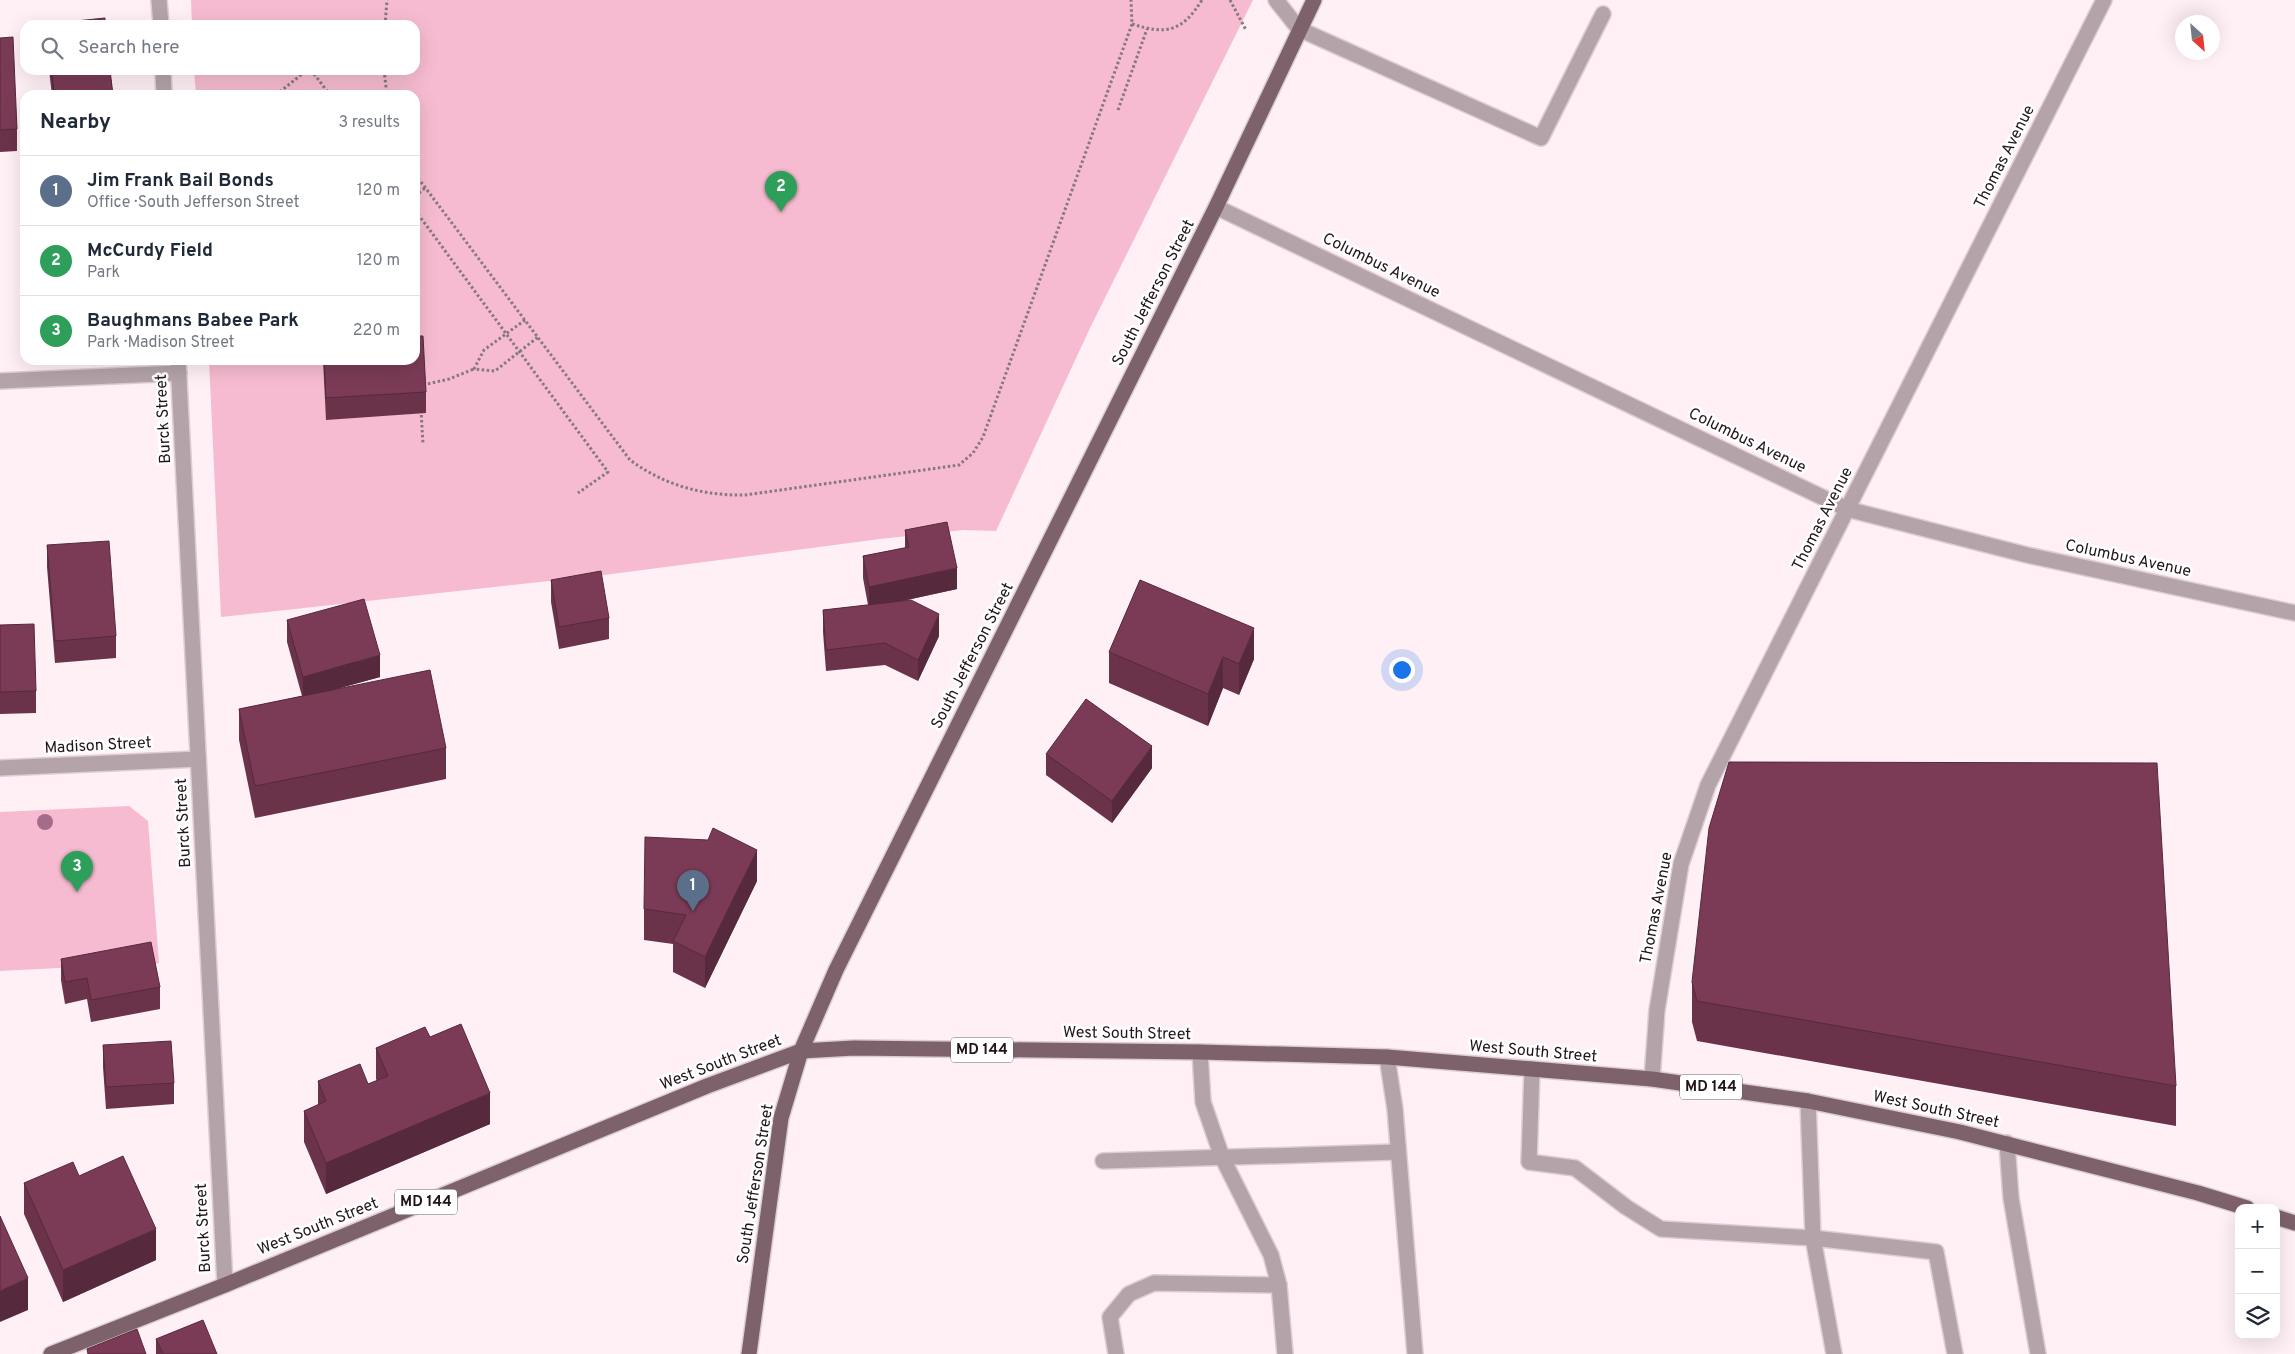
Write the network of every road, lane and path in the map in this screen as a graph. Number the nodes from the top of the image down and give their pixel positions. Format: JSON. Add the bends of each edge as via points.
{"nodes":[{"id":1,"x":159,"y":0,"type":"edge"},
{"id":2,"x":387,"y":0,"type":"edge"},
{"id":3,"x":1132,"y":0,"type":"edge"},
{"id":4,"x":1202,"y":0,"type":"edge"},
{"id":5,"x":1230,"y":0,"type":"edge"},
{"id":6,"x":1276,"y":0,"type":"edge"},
{"id":7,"x":1314,"y":0,"type":"edge"},
{"id":8,"x":2104,"y":0,"type":"edge"},
{"id":9,"x":1603,"y":14,"type":"dead end"},
{"id":10,"x":161,"y":20,"type":"edge"},
{"id":11,"x":385,"y":20,"type":"edge"},
{"id":12,"x":1132,"y":24,"type":"junction"},
{"id":13,"x":1148,"y":29,"type":"junction"},
{"id":14,"x":1299,"y":29,"type":"junction"},
{"id":15,"x":1246,"y":30,"type":"dead end"},
{"id":16,"x":163,"y":75,"type":"edge"},
{"id":17,"x":301,"y":75,"type":"edge"},
{"id":18,"x":315,"y":75,"type":"edge"},
{"id":19,"x":385,"y":75,"type":"edge"},
{"id":20,"x":164,"y":90,"type":"edge"},
{"id":21,"x":282,"y":90,"type":"edge"},
{"id":22,"x":326,"y":90,"type":"edge"},
{"id":23,"x":386,"y":90,"type":"edge"},
{"id":24,"x":1118,"y":110,"type":"dead end"},
{"id":25,"x":420,"y":181,"type":"edge"},
{"id":26,"x":425,"y":188,"type":"junction"},
{"id":27,"x":420,"y":192,"type":"edge"},
{"id":28,"x":1216,"y":206,"type":"junction"},
{"id":29,"x":420,"y":217,"type":"edge"},
{"id":30,"x":525,"y":320,"type":"junction"},
{"id":31,"x":506,"y":333,"type":"junction"},
{"id":32,"x":538,"y":337,"type":"junction"},
{"id":33,"x":519,"y":351,"type":"junction"},
{"id":34,"x":178,"y":366,"type":"edge"},
{"id":35,"x":474,"y":369,"type":"junction"},
{"id":36,"x":420,"y":377,"type":"edge"},
{"id":37,"x":0,"y":382,"type":"edge"},
{"id":38,"x":421,"y":405,"type":"edge"},
{"id":39,"x":423,"y":444,"type":"dead end"},
{"id":40,"x":578,"y":493,"type":"dead end"},
{"id":41,"x":1847,"y":509,"type":"junction"},
{"id":42,"x":2295,"y":613,"type":"edge"},
{"id":43,"x":198,"y":759,"type":"junction"},
{"id":44,"x":0,"y":768,"type":"edge"},
{"id":45,"x":801,"y":1051,"type":"junction"},
{"id":46,"x":1200,"y":1052,"type":"junction"},
{"id":47,"x":1386,"y":1057,"type":"junction"},
{"id":48,"x":1532,"y":1069,"type":"junction"},
{"id":49,"x":1652,"y":1079,"type":"junction"},
{"id":50,"x":1808,"y":1101,"type":"junction"},
{"id":51,"x":2007,"y":1143,"type":"junction"},
{"id":52,"x":1397,"y":1152,"type":"junction"},
{"id":53,"x":1222,"y":1157,"type":"junction"},
{"id":54,"x":1103,"y":1161,"type":"dead end"},
{"id":55,"x":2235,"y":1204,"type":"edge"},
{"id":56,"x":2280,"y":1218,"type":"edge"},
{"id":57,"x":2295,"y":1223,"type":"edge"},
{"id":58,"x":1812,"y":1238,"type":"junction"},
{"id":59,"x":225,"y":1285,"type":"junction"},
{"id":60,"x":1279,"y":1285,"type":"junction"},
{"id":61,"x":51,"y":1354,"type":"edge"},
{"id":62,"x":749,"y":1354,"type":"edge"},
{"id":63,"x":1116,"y":1354,"type":"edge"},
{"id":64,"x":1286,"y":1354,"type":"edge"},
{"id":65,"x":1415,"y":1354,"type":"edge"},
{"id":66,"x":1834,"y":1354,"type":"edge"},
{"id":67,"x":1955,"y":1354,"type":"edge"},
{"id":68,"x":2038,"y":1354,"type":"edge"}],
"edges":[{"from":1,"to":10,"type":"street"},
{"from":2,"to":11,"type":"path"},
{"from":3,"to":12,"type":"path"},
{"from":4,"to":13,"type":"path","via":[[1178,27],[1166,31]]},
{"from":5,"to":15,"type":"path"},
{"from":6,"to":14,"type":"street"},
{"from":7,"to":14,"type":"main road","name":"South Jefferson Street"},
{"from":8,"to":41,"type":"street","name":"Thomas Avenue"},
{"from":9,"to":14,"type":"street","via":[[1541,138]]},
{"from":12,"to":13,"type":"path"},
{"from":12,"to":32,"type":"path","via":[[983,437],[973,453],[959,465],[745,495],[718,496],[693,490],[645,471],[630,460]]},
{"from":13,"to":24,"type":"path"},
{"from":14,"to":28,"type":"main road","name":"South Jefferson Street"},
{"from":16,"to":20,"type":"street"},
{"from":17,"to":21,"type":"path"},
{"from":18,"to":22,"type":"path"},
{"from":19,"to":23,"type":"path"},
{"from":25,"to":26,"type":"path"},
{"from":26,"to":27,"type":"path"},
{"from":26,"to":30,"type":"path"},
{"from":28,"to":41,"type":"street","name":"Columbus Avenue"},
{"from":28,"to":45,"type":"main road","name":"South Jefferson Street","via":[[836,970]]},
{"from":29,"to":31,"type":"path"},
{"from":30,"to":31,"type":"path"},
{"from":30,"to":32,"type":"path"},
{"from":31,"to":33,"type":"path"},
{"from":31,"to":35,"type":"path","via":[[484,350]]},
{"from":32,"to":33,"type":"path"},
{"from":33,"to":35,"type":"path","via":[[495,371]]},
{"from":33,"to":40,"type":"path","via":[[608,472]]},
{"from":34,"to":37,"type":"street"},
{"from":34,"to":43,"type":"street","name":"Burck Street"},
{"from":35,"to":36,"type":"path","via":[[420,386]]},
{"from":38,"to":39,"type":"path"},
{"from":41,"to":42,"type":"street","name":"Columbus Avenue","via":[[2027,555]]},
{"from":41,"to":49,"type":"street","name":"Thomas Avenue","via":[[1708,784],[1681,864],[1657,1010]]},
{"from":43,"to":44,"type":"street","name":"Madison Street"},
{"from":43,"to":59,"type":"street","name":"Burck Street"},
{"from":45,"to":46,"type":"main road","name":"West South Street","number":"MD 144","via":[[854,1048]]},
{"from":45,"to":59,"type":"main road","name":"West South Street","number":"MD 144","via":[[707,1086]]},
{"from":45,"to":62,"type":"main road","name":"South Jefferson Street","via":[[781,1118]]},
{"from":46,"to":47,"type":"main road","name":"West South Street","number":"MD 144"},
{"from":46,"to":53,"type":"street","via":[[1203,1102]]},
{"from":47,"to":48,"type":"main road","name":"West South Street","number":"MD 144"},
{"from":47,"to":52,"type":"street","via":[[1395,1109]]},
{"from":48,"to":49,"type":"main road","name":"West South Street","number":"MD 144"},
{"from":48,"to":58,"type":"street","via":[[1529,1162],[1575,1168],[1661,1229]]},
{"from":49,"to":50,"type":"main road","name":"West South Street","number":"MD 144"},
{"from":50,"to":51,"type":"main road","name":"West South Street","number":"MD 144"},
{"from":50,"to":58,"type":"street"},
{"from":51,"to":55,"type":"main road","name":"West South Street","number":"MD 144"},
{"from":51,"to":68,"type":"street","via":[[2011,1198]]},
{"from":52,"to":53,"type":"street"},
{"from":52,"to":65,"type":"street"},
{"from":53,"to":54,"type":"street"},
{"from":53,"to":60,"type":"street","via":[[1271,1254]]},
{"from":56,"to":57,"type":"main road"},
{"from":58,"to":66,"type":"street"},
{"from":58,"to":67,"type":"street","via":[[1936,1252]]},
{"from":59,"to":61,"type":"main road","name":"West South Street","number":"MD 144"},
{"from":60,"to":63,"type":"street","via":[[1154,1283],[1137,1290],[1129,1294],[1110,1317]]},
{"from":60,"to":64,"type":"street"}]}
